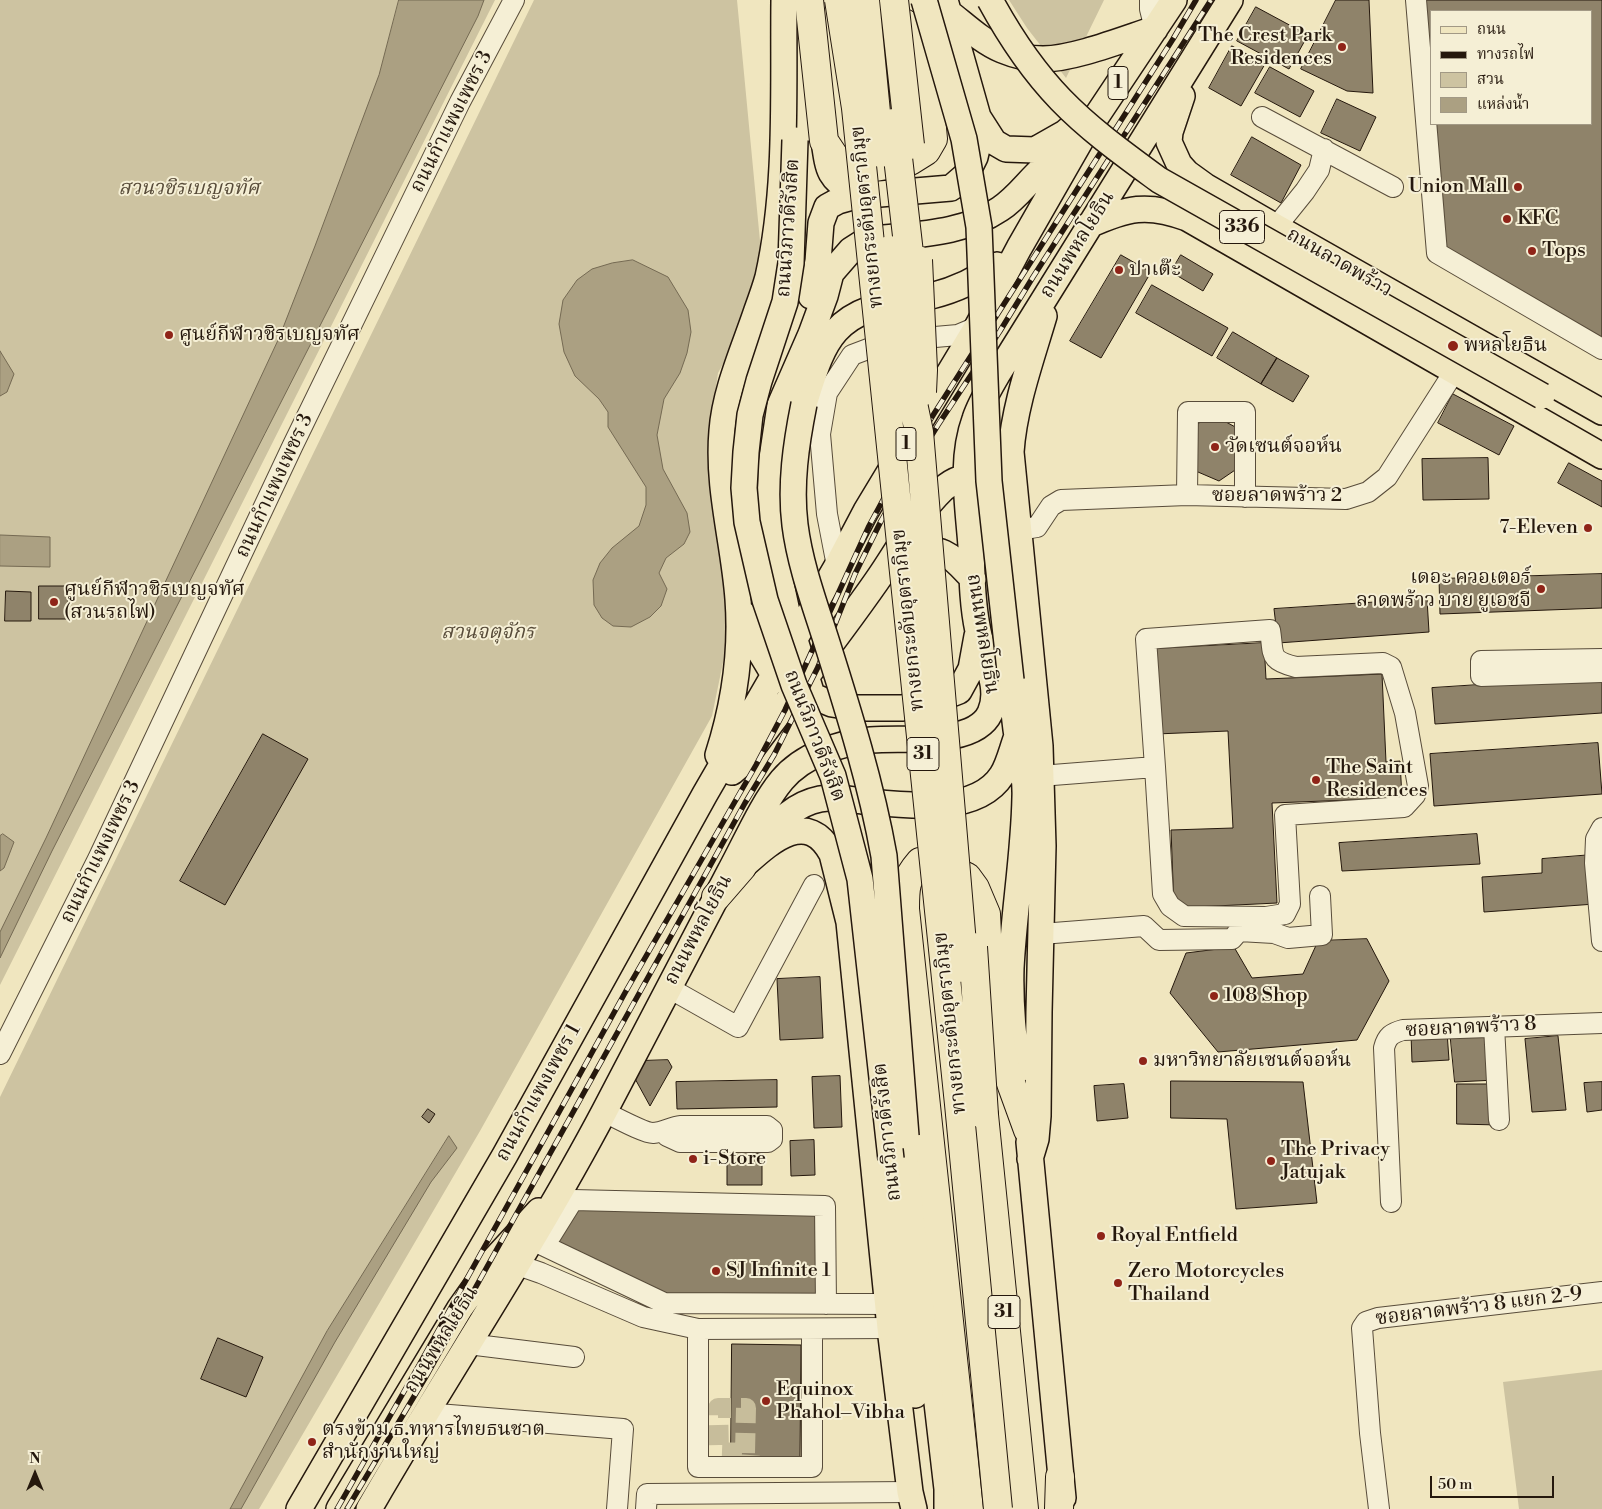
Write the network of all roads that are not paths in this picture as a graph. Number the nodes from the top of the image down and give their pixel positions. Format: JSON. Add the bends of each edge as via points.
{"nodes":[{"id":1,"x":514,"y":0,"type":"edge"},
{"id":2,"x":792,"y":0,"type":"edge"},
{"id":3,"x":828,"y":0,"type":"edge"},
{"id":4,"x":839,"y":0,"type":"edge"},
{"id":5,"x":865,"y":0,"type":"edge"},
{"id":6,"x":882,"y":0,"type":"edge"},
{"id":7,"x":896,"y":0,"type":"edge"},
{"id":8,"x":924,"y":0,"type":"edge"},
{"id":9,"x":990,"y":0,"type":"edge"},
{"id":10,"x":1150,"y":0,"type":"edge"},
{"id":11,"x":1174,"y":0,"type":"edge"},
{"id":12,"x":1230,"y":0,"type":"edge"},
{"id":13,"x":1416,"y":0,"type":"edge"},
{"id":14,"x":947,"y":6,"type":"edge"},
{"id":15,"x":1155,"y":29,"type":"junction"},
{"id":16,"x":1196,"y":56,"type":"junction"},
{"id":17,"x":1109,"y":96,"type":"junction"},
{"id":18,"x":978,"y":117,"type":"junction"},
{"id":19,"x":1262,"y":118,"type":"dead end"},
{"id":20,"x":1082,"y":138,"type":"junction"},
{"id":21,"x":824,"y":141,"type":"junction"},
{"id":22,"x":1324,"y":149,"type":"junction"},
{"id":23,"x":1393,"y":187,"type":"dead end"},
{"id":24,"x":856,"y":196,"type":"junction"},
{"id":25,"x":1229,"y":200,"type":"junction"},
{"id":26,"x":1089,"y":225,"type":"junction"},
{"id":27,"x":1276,"y":228,"type":"junction"},
{"id":28,"x":1208,"y":230,"type":"junction"},
{"id":29,"x":819,"y":248,"type":"junction"},
{"id":30,"x":1019,"y":248,"type":"junction"},
{"id":31,"x":835,"y":268,"type":"junction"},
{"id":32,"x":1052,"y":287,"type":"junction"},
{"id":33,"x":977,"y":326,"type":"junction"},
{"id":34,"x":1602,"y":348,"type":"edge"},
{"id":35,"x":1454,"y":372,"type":"junction"},
{"id":36,"x":1602,"y":412,"type":"edge"},
{"id":37,"x":1602,"y":431,"type":"edge"},
{"id":38,"x":919,"y":432,"type":"junction"},
{"id":39,"x":1011,"y":452,"type":"junction"},
{"id":40,"x":1602,"y":456,"type":"edge"},
{"id":41,"x":966,"y":477,"type":"junction"},
{"id":42,"x":722,"y":482,"type":"junction"},
{"id":43,"x":994,"y":482,"type":"junction"},
{"id":44,"x":1187,"y":495,"type":"junction"},
{"id":45,"x":1245,"y":497,"type":"junction"},
{"id":46,"x":968,"y":515,"type":"junction"},
{"id":47,"x":1018,"y":522,"type":"junction"},
{"id":48,"x":837,"y":566,"type":"junction"},
{"id":49,"x":972,"y":579,"type":"junction"},
{"id":50,"x":876,"y":581,"type":"junction"},
{"id":51,"x":738,"y":600,"type":"junction"},
{"id":52,"x":978,"y":630,"type":"junction"},
{"id":53,"x":794,"y":640,"type":"junction"},
{"id":54,"x":1602,"y":659,"type":"edge"},
{"id":55,"x":1602,"y":672,"type":"edge"},
{"id":56,"x":774,"y":675,"type":"junction"},
{"id":57,"x":805,"y":687,"type":"junction"},
{"id":58,"x":902,"y":708,"type":"junction"},
{"id":59,"x":1017,"y":736,"type":"junction"},
{"id":60,"x":808,"y":758,"type":"junction"},
{"id":61,"x":1155,"y":767,"type":"junction"},
{"id":62,"x":1040,"y":776,"type":"junction"},
{"id":63,"x":705,"y":794,"type":"junction"},
{"id":64,"x":1602,"y":828,"type":"edge"},
{"id":65,"x":920,"y":862,"type":"junction"},
{"id":66,"x":742,"y":867,"type":"junction"},
{"id":67,"x":814,"y":885,"type":"dead end"},
{"id":68,"x":1320,"y":896,"type":"dead end"},
{"id":69,"x":716,"y":897,"type":"junction"},
{"id":70,"x":849,"y":922,"type":"junction"},
{"id":71,"x":1041,"y":934,"type":"junction"},
{"id":72,"x":1602,"y":941,"type":"edge"},
{"id":73,"x":669,"y":988,"type":"junction"},
{"id":74,"x":1602,"y":1023,"type":"edge"},
{"id":75,"x":1494,"y":1026,"type":"junction"},
{"id":76,"x":0,"y":1054,"type":"edge"},
{"id":77,"x":604,"y":1112,"type":"junction"},
{"id":78,"x":1499,"y":1120,"type":"dead end"},
{"id":79,"x":1028,"y":1130,"type":"junction"},
{"id":80,"x":664,"y":1132,"type":"dead end"},
{"id":81,"x":1030,"y":1159,"type":"junction"},
{"id":82,"x":565,"y":1185,"type":"junction"},
{"id":83,"x":1391,"y":1202,"type":"dead end"},
{"id":84,"x":539,"y":1243,"type":"junction"},
{"id":85,"x":518,"y":1265,"type":"junction"},
{"id":86,"x":1602,"y":1292,"type":"edge"},
{"id":87,"x":826,"y":1304,"type":"junction"},
{"id":88,"x":889,"y":1316,"type":"junction"},
{"id":89,"x":698,"y":1329,"type":"junction"},
{"id":90,"x":812,"y":1329,"type":"junction"},
{"id":91,"x":468,"y":1344,"type":"junction"},
{"id":92,"x":574,"y":1357,"type":"dead end"},
{"id":93,"x":425,"y":1413,"type":"junction"},
{"id":94,"x":1060,"y":1477,"type":"junction"},
{"id":95,"x":912,"y":1501,"type":"edge"},
{"id":96,"x":299,"y":1509,"type":"edge"},
{"id":97,"x":339,"y":1509,"type":"edge"},
{"id":98,"x":369,"y":1509,"type":"edge"},
{"id":99,"x":617,"y":1509,"type":"edge"},
{"id":100,"x":646,"y":1509,"type":"edge"},
{"id":101,"x":929,"y":1509,"type":"edge"},
{"id":102,"x":947,"y":1509,"type":"edge"},
{"id":103,"x":969,"y":1509,"type":"edge"},
{"id":104,"x":984,"y":1509,"type":"edge"},
{"id":105,"x":998,"y":1509,"type":"edge"},
{"id":106,"x":1015,"y":1509,"type":"edge"},
{"id":107,"x":1024,"y":1509,"type":"edge"},
{"id":108,"x":1058,"y":1509,"type":"edge"},
{"id":109,"x":1064,"y":1509,"type":"edge"},
{"id":110,"x":1379,"y":1509,"type":"edge"}],
"edges":[{"from":1,"to":76,"type":"street","name":"ถนนกำแพงเพชร 3","via":[[460,102],[293,445],[98,859]]},
{"from":2,"to":21,"type":"highway"},
{"from":2,"to":42,"type":"main road","via":[[775,238],[767,279],[727,400],[722,430]]},
{"from":2,"to":101,"type":"main road","name":"ถนนวิภาวดีรังสิต","bridge":true,"via":[[795,140],[791,263],[785,302],[750,415],[744,488],[747,522],[765,600],[794,685],[833,776],[860,879]]},
{"from":3,"to":104,"type":"highway","number":"31"},
{"from":4,"to":105,"type":"highway","name":"ทางยกระดับอุตราภิมุข","number":"31","bridge":true,"via":[[858,128]]},
{"from":5,"to":38,"type":"highway","name":"ทางยกระดับอุตราภิมุข","number":"31","bridge":true,"via":[[891,262],[903,355]]},
{"from":6,"to":107,"type":"highway","number":"31","bridge":true,"via":[[954,641],[984,1115]]},
{"from":7,"to":21,"type":"highway","via":[[931,118],[933,139],[926,151],[910,161],[876,167],[852,167],[836,159]]},
{"from":7,"to":38,"type":"highway","bridge":true,"via":[[914,178],[923,370]]},
{"from":8,"to":59,"type":"main road","number":"31","bridge":true,"via":[[964,139],[979,227],[989,481]]},
{"from":9,"to":37,"type":"main road","number":"336","bridge":true,"via":[[1039,75],[1061,100],[1159,180]]},
{"from":10,"to":15,"type":"street"},
{"from":11,"to":15,"type":"main road","number":"1"},
{"from":12,"to":16,"type":"main road","name":"ถนนพหลโยธิน"},
{"from":13,"to":34,"type":"street","via":[[1437,253]]},
{"from":14,"to":15,"type":"main road","via":[[980,38],[1001,50],[1042,60]]},
{"from":14,"to":18,"type":"main road"},
{"from":15,"to":17,"type":"main road","number":"1"},
{"from":16,"to":25,"type":"main road","name":"ถนนลาดพร้าว","via":[[1169,142],[1187,173]]},
{"from":16,"to":26,"type":"main road","name":"ถนนพหลโยธิน"},
{"from":17,"to":18,"type":"main road","via":[[1065,132],[1035,150],[1000,146]]},
{"from":17,"to":20,"type":"main road","number":"1"},
{"from":18,"to":24,"type":"main road","via":[[979,140],[975,157],[966,175],[951,188]]},
{"from":19,"to":22,"type":"street"},
{"from":20,"to":30,"type":"main road","number":"1"},
{"from":20,"to":31,"type":"main road","via":[[1044,166],[1000,209],[978,221],[957,229],[862,243],[850,250]]},
{"from":21,"to":24,"type":"main road","via":[[833,178]]},
{"from":22,"to":23,"type":"street"},
{"from":22,"to":27,"type":"street","via":[[1319,170]]},
{"from":24,"to":29,"type":"main road","via":[[827,207],[821,223]]},
{"from":25,"to":27,"type":"main road","name":"ถนนลาดพร้าว"},
{"from":25,"to":28,"type":"main road","via":[[1214,202],[1207,208],[1204,218]]},
{"from":26,"to":28,"type":"main road","name":"ถนนลาดพร้าว","via":[[1140,208],[1168,211]]},
{"from":26,"to":32,"type":"main road","name":"ถนนพหลโยธิน"},
{"from":27,"to":36,"type":"main road","name":"ถนนลาดพร้าว"},
{"from":28,"to":35,"type":"main road","name":"ถนนลาดพร้าว"},
{"from":29,"to":31,"type":"main road","via":[[823,263]]},
{"from":29,"to":42,"type":"main road","via":[[810,299],[777,385],[764,438],[758,492],[752,500],[741,501],[734,498]]},
{"from":30,"to":33,"type":"main road","number":"1"},
{"from":30,"to":102,"type":"main road","bridge":true,"via":[[989,270],[957,287],[930,296],[873,307],[846,321],[835,332],[815,371],[804,404],[794,466],[795,526],[856,737],[878,819],[884,856],[906,1136]]},
{"from":31,"to":53,"type":"main road","via":[[780,405],[771,464],[770,519]]},
{"from":32,"to":39,"type":"main road","via":[[1012,430]]},
{"from":32,"to":41,"type":"main road","name":"ถนนพหลโยธิน","via":[[986,394],[968,444]]},
{"from":33,"to":48,"type":"main road","number":"1","via":[[866,511]]},
{"from":33,"to":48,"type":"street","via":[[958,335],[889,341],[852,354],[827,393],[820,434],[827,514]]},
{"from":35,"to":40,"type":"main road","name":"ถนนลาดพร้าว"},
{"from":35,"to":45,"type":"street","name":"ซอยลาดพร้าว 2","via":[[1387,477],[1368,492],[1346,499]]},
{"from":38,"to":106,"type":"highway","name":"ทางยกระดับอุตราภิมุข","number":"31","bridge":true,"via":[[976,1115]]},
{"from":39,"to":43,"type":"main road"},
{"from":39,"to":47,"type":"main road"},
{"from":41,"to":43,"type":"main road"},
{"from":41,"to":46,"type":"main road","name":"ถนนพหลโยธิน"},
{"from":41,"to":50,"type":"main road","via":[[954,480],[943,489],[912,524]]},
{"from":42,"to":51,"type":"main road"},
{"from":43,"to":46,"type":"main road"},
{"from":43,"to":47,"type":"main road","via":[[1011,499]]},
{"from":44,"to":45,"type":"street","name":"ซอยลาดพร้าว 2"},
{"from":44,"to":45,"type":"street","via":[[1188,412],[1246,412]]},
{"from":44,"to":47,"type":"street","name":"ซอยลาดพร้าว 2","via":[[1061,500],[1051,506],[1037,526]]},
{"from":46,"to":49,"type":"main road","name":"ถนนพหลโยธิน"},
{"from":47,"to":62,"type":"main road","via":[[1040,746]]},
{"from":48,"to":53,"type":"main road","number":"1"},
{"from":49,"to":50,"type":"main road","via":[[954,559],[941,551],[928,549],[898,560]]},
{"from":49,"to":52,"type":"main road","name":"ถนนพหลโยธิน"},
{"from":50,"to":57,"type":"main road"},
{"from":51,"to":56,"type":"main road","via":[[750,635]]},
{"from":51,"to":63,"type":"main road","via":[[739,638],[734,692]]},
{"from":52,"to":58,"type":"main road","via":[[971,669],[959,691],[928,703]]},
{"from":52,"to":60,"type":"main road","name":"ถนนพหลโยธิน","via":[[990,673],[994,703],[988,718],[978,727],[966,734],[949,737],[869,740]]},
{"from":53,"to":56,"type":"main road","name":"ถนนกำแพงเพชร 1"},
{"from":53,"to":57,"type":"main road"},
{"from":54,"to":55,"type":"street","via":[[1481,661],[1481,676]]},
{"from":56,"to":57,"type":"main road"},
{"from":56,"to":63,"type":"main road","name":"ถนนกำแพงเพชร 1"},
{"from":57,"to":58,"type":"main road","via":[[832,704],[857,708]]},
{"from":57,"to":63,"type":"main road","via":[[739,766]]},
{"from":58,"to":60,"type":"main road","via":[[829,742]]},
{"from":59,"to":66,"type":"main road","via":[[1002,775],[973,797],[934,805],[831,797],[819,799],[789,812]]},
{"from":59,"to":79,"type":"main road","number":"31","via":[[1025,794],[1011,1001]]},
{"from":60,"to":69,"type":"main road","name":"ถนนพหลโยธิน","via":[[796,766],[770,797]]},
{"from":61,"to":61,"type":"street","via":[[1146,639],[1270,630],[1275,658],[1284,664],[1296,667],[1383,663],[1391,667],[1405,713],[1418,786],[1404,807],[1286,815],[1290,904],[1285,914],[1266,917],[1184,916],[1170,906],[1163,894]]},
{"from":61,"to":62,"type":"street"},
{"from":62,"to":71,"type":"main road","via":[[1043,846]]},
{"from":63,"to":96,"type":"main road","name":"ถนนกำแพงเพชร 1","via":[[505,1155]]},
{"from":64,"to":72,"type":"street","via":[[1596,838],[1595,864]]},
{"from":65,"to":70,"type":"main road","via":[[902,864],[867,878],[855,890]]},
{"from":65,"to":79,"type":"highway","via":[[940,864],[967,878],[976,888],[986,914],[989,976],[1004,1064]]},
{"from":65,"to":103,"type":"highway","via":[[910,873],[905,887],[905,909]]},
{"from":66,"to":69,"type":"highway"},
{"from":66,"to":70,"type":"main road","via":[[781,835],[798,831],[820,837],[832,854]]},
{"from":67,"to":73,"type":"street","via":[[738,1027]]},
{"from":68,"to":71,"type":"street","via":[[1322,935],[1288,938],[1274,933],[1239,931],[1232,939],[1159,940],[1144,926]]},
{"from":69,"to":73,"type":"main road","name":"ถนนพหลโยธิน"},
{"from":70,"to":88,"type":"main road"},
{"from":71,"to":81,"type":"main road","via":[[1038,1116]]},
{"from":73,"to":77,"type":"main road","name":"ถนนพหลโยธิน"},
{"from":74,"to":75,"type":"street","name":"ซอยลาดพร้าว 8"},
{"from":75,"to":78,"type":"street"},
{"from":75,"to":83,"type":"street","name":"ซอยลาดพร้าว 8","via":[[1403,1030],[1392,1033],[1386,1041]]},
{"from":77,"to":80,"type":"street","via":[[650,1133]]},
{"from":77,"to":82,"type":"main road","name":"ถนนพหลโยธิน"},
{"from":79,"to":81,"type":"main road","number":"31"},
{"from":81,"to":94,"type":"main road","number":"31"},
{"from":82,"to":84,"type":"main road","name":"ถนนพหลโยธิน"},
{"from":82,"to":97,"type":"main road","name":"ถนนพหลโยธิน","via":[[488,1267]]},
{"from":84,"to":85,"type":"main road","name":"ถนนพหลโยธิน"},
{"from":84,"to":87,"type":"street","via":[[664,1303]]},
{"from":84,"to":87,"type":"street","via":[[573,1200],[825,1206]]},
{"from":85,"to":89,"type":"street","via":[[643,1317]]},
{"from":85,"to":91,"type":"main road","name":"ถนนพหลโยธิน"},
{"from":86,"to":110,"type":"street","name":"ซอยลาดพร้าว 8 แยก 2-9","via":[[1366,1322],[1362,1328],[1364,1375]]},
{"from":87,"to":88,"type":"street"},
{"from":88,"to":90,"type":"street"},
{"from":88,"to":95,"type":"main road"},
{"from":89,"to":90,"type":"street"},
{"from":89,"to":90,"type":"street","via":[[698,1467],[812,1467]]},
{"from":91,"to":92,"type":"street"},
{"from":91,"to":93,"type":"main road","name":"ถนนพหลโยธิน"},
{"from":93,"to":98,"type":"main road","name":"ถนนพหลโยธิน"},
{"from":93,"to":99,"type":"street","via":[[623,1429]]},
{"from":94,"to":108,"type":"highway"},
{"from":94,"to":109,"type":"main road","number":"31"},
{"from":95,"to":100,"type":"street","via":[[647,1494]]}]}
